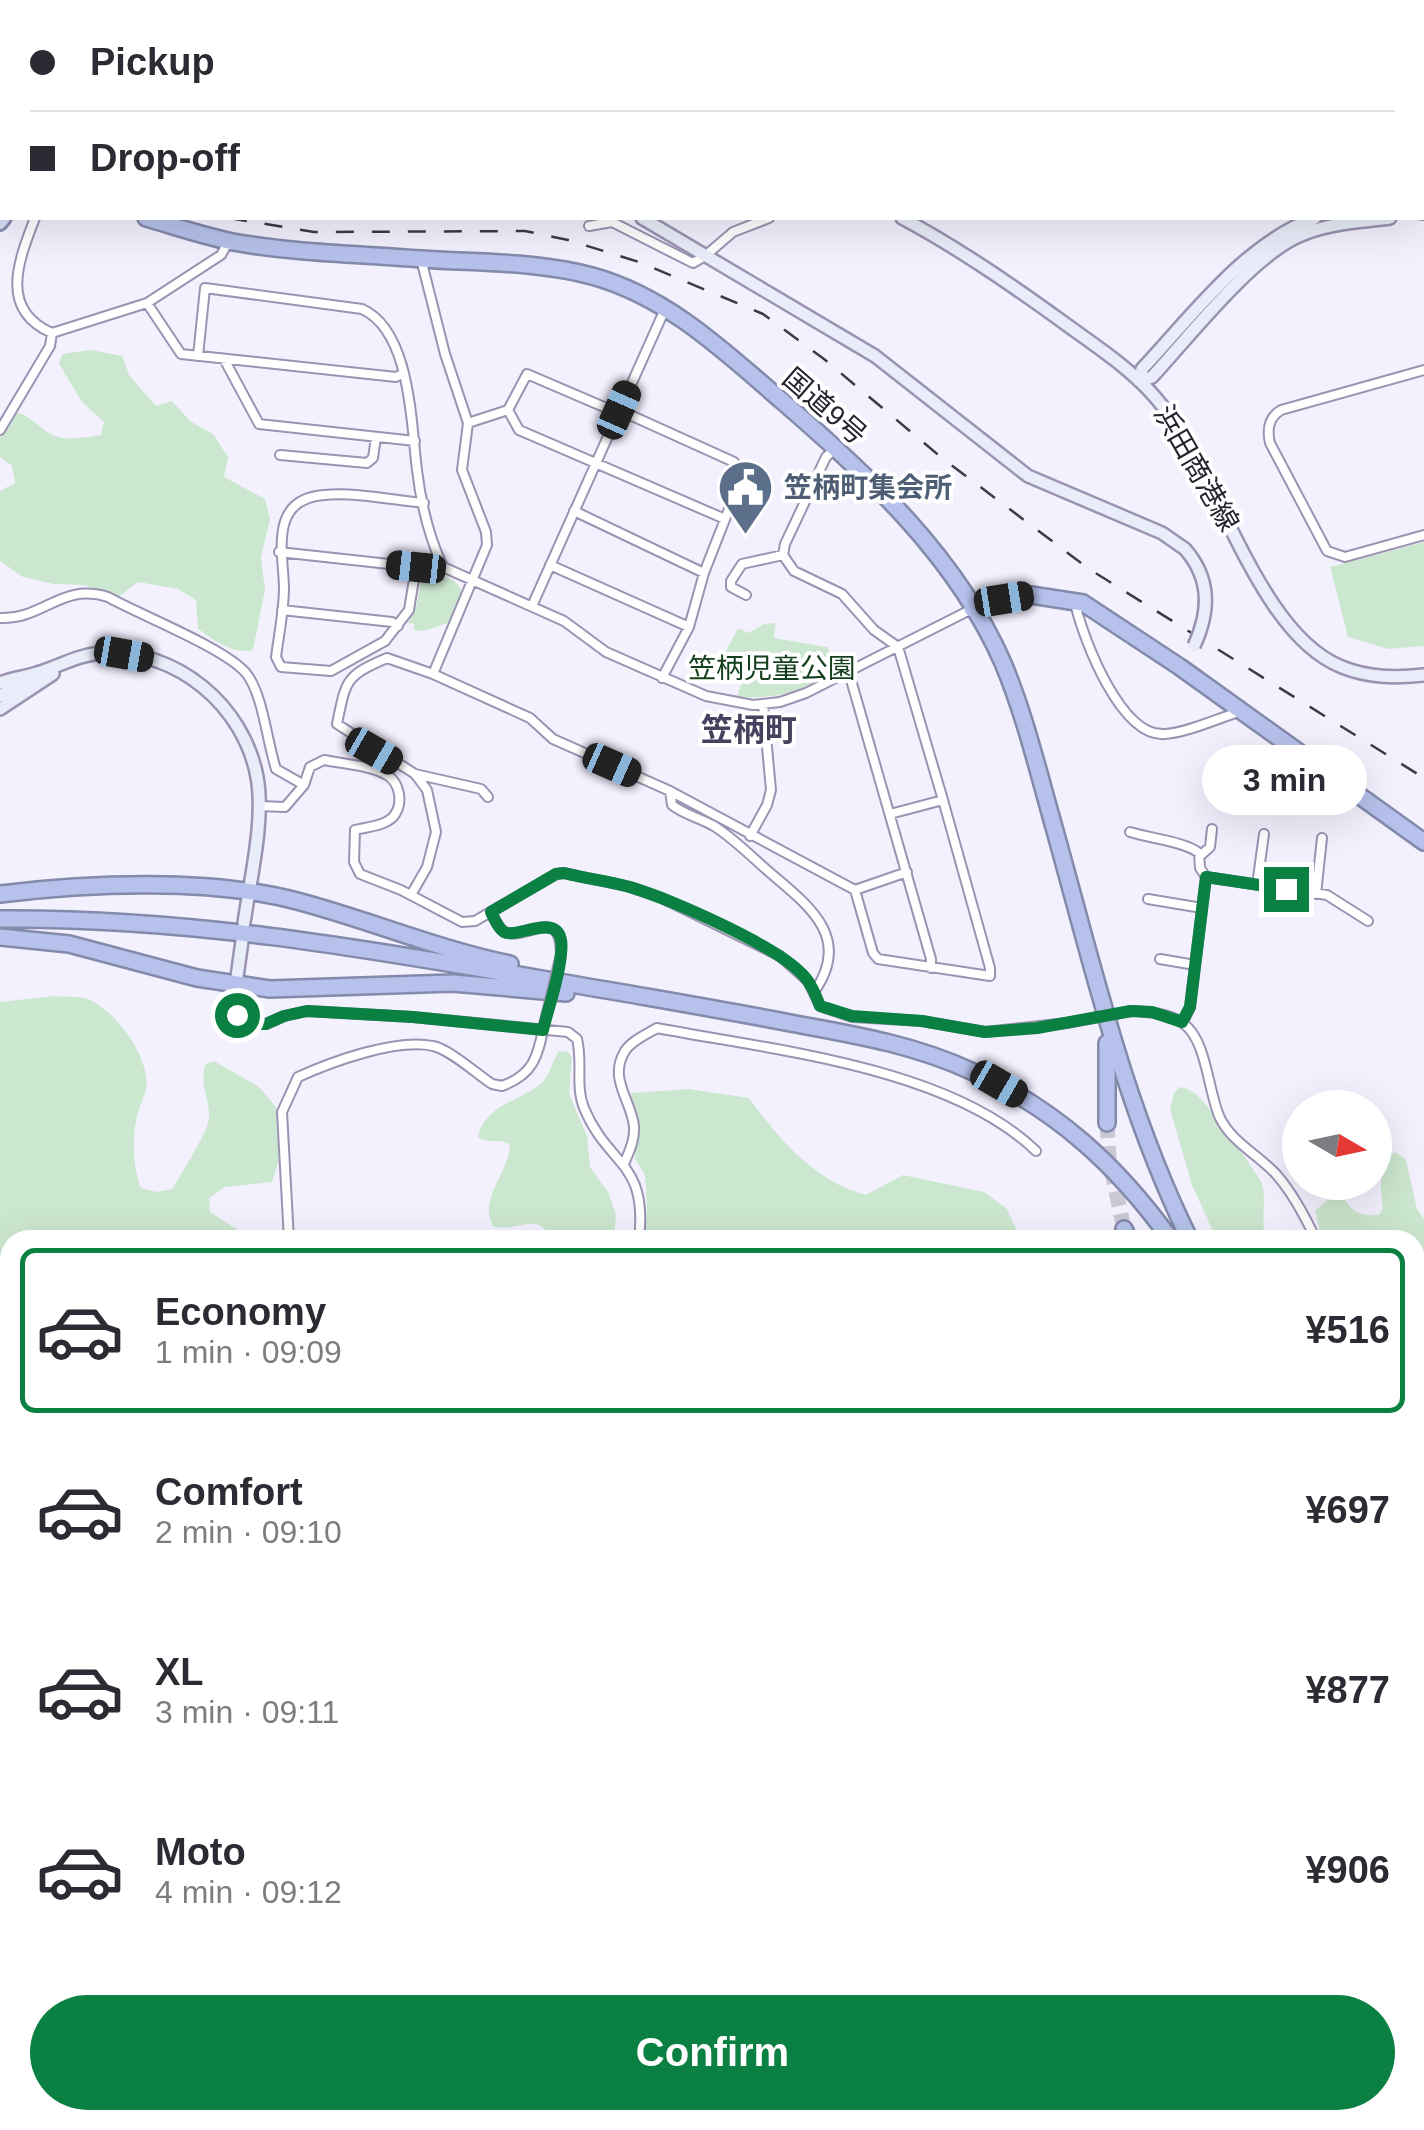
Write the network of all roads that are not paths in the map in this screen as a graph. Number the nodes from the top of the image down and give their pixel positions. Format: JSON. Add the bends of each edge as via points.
{"nodes":[{"id":1,"x":34,"y":220,"type":"edge"},
{"id":2,"x":153,"y":220,"type":"edge"},
{"id":3,"x":645,"y":220,"type":"edge"},
{"id":4,"x":764,"y":220,"type":"edge"},
{"id":5,"x":906,"y":220,"type":"edge"},
{"id":6,"x":1377,"y":220,"type":"edge"},
{"id":7,"x":589,"y":226,"type":"dead end"},
{"id":8,"x":1293,"y":226,"type":"edge"},
{"id":9,"x":230,"y":241,"type":"junction"},
{"id":10,"x":706,"y":256,"type":"junction"},
{"id":11,"x":421,"y":259,"type":"junction"},
{"id":12,"x":147,"y":303,"type":"junction"},
{"id":13,"x":666,"y":308,"type":"junction"},
{"id":14,"x":52,"y":333,"type":"junction"},
{"id":15,"x":198,"y":356,"type":"junction"},
{"id":16,"x":224,"y":359,"type":"junction"},
{"id":17,"x":1424,"y":370,"type":"edge"},
{"id":18,"x":404,"y":373,"type":"junction"},
{"id":19,"x":1140,"y":380,"type":"junction"},
{"id":20,"x":508,"y":410,"type":"junction"},
{"id":21,"x":618,"y":412,"type":"junction"},
{"id":22,"x":468,"y":423,"type":"junction"},
{"id":23,"x":0,"y":430,"type":"edge"},
{"id":24,"x":376,"y":437,"type":"junction"},
{"id":25,"x":415,"y":441,"type":"junction"},
{"id":26,"x":836,"y":448,"type":"junction"},
{"id":27,"x":280,"y":455,"type":"dead end"},
{"id":28,"x":595,"y":464,"type":"junction"},
{"id":29,"x":424,"y":503,"type":"junction"},
{"id":30,"x":574,"y":511,"type":"junction"},
{"id":31,"x":726,"y":520,"type":"junction"},
{"id":32,"x":1424,"y":535,"type":"edge"},
{"id":33,"x":279,"y":552,"type":"junction"},
{"id":34,"x":783,"y":555,"type":"junction"},
{"id":35,"x":550,"y":565,"type":"junction"},
{"id":36,"x":416,"y":567,"type":"junction"},
{"id":37,"x":443,"y":567,"type":"junction"},
{"id":38,"x":704,"y":573,"type":"junction"},
{"id":39,"x":473,"y":580,"type":"junction"},
{"id":40,"x":746,"y":596,"type":"dead end"},
{"id":41,"x":532,"y":606,"type":"junction"},
{"id":42,"x":1076,"y":607,"type":"dead end"},
{"id":43,"x":972,"y":609,"type":"junction"},
{"id":44,"x":282,"y":610,"type":"junction"},
{"id":45,"x":0,"y":618,"type":"edge"},
{"id":46,"x":398,"y":626,"type":"junction"},
{"id":47,"x":689,"y":627,"type":"junction"},
{"id":48,"x":898,"y":647,"type":"junction"},
{"id":49,"x":82,"y":656,"type":"junction"},
{"id":50,"x":1180,"y":667,"type":"junction"},
{"id":51,"x":39,"y":672,"type":"junction"},
{"id":52,"x":434,"y":674,"type":"junction"},
{"id":53,"x":849,"y":674,"type":"junction"},
{"id":54,"x":1424,"y":675,"type":"edge"},
{"id":55,"x":662,"y":678,"type":"junction"},
{"id":56,"x":0,"y":683,"type":"edge"},
{"id":57,"x":0,"y":696,"type":"edge"},
{"id":58,"x":763,"y":704,"type":"junction"},
{"id":59,"x":0,"y":709,"type":"edge"},
{"id":60,"x":1242,"y":711,"type":"junction"},
{"id":61,"x":415,"y":774,"type":"junction"},
{"id":62,"x":304,"y":784,"type":"junction"},
{"id":63,"x":670,"y":792,"type":"junction"},
{"id":64,"x":488,"y":797,"type":"dead end"},
{"id":65,"x":943,"y":800,"type":"junction"},
{"id":66,"x":259,"y":806,"type":"junction"},
{"id":67,"x":890,"y":814,"type":"junction"},
{"id":68,"x":1212,"y":829,"type":"dead end"},
{"id":69,"x":1130,"y":832,"type":"dead end"},
{"id":70,"x":1264,"y":834,"type":"dead end"},
{"id":71,"x":750,"y":836,"type":"junction"},
{"id":72,"x":1322,"y":838,"type":"dead end"},
{"id":73,"x":1424,"y":842,"type":"edge"},
{"id":74,"x":1200,"y":856,"type":"junction"},
{"id":75,"x":907,"y":872,"type":"junction"},
{"id":76,"x":1206,"y":877,"type":"junction"},
{"id":77,"x":1257,"y":885,"type":"junction"},
{"id":78,"x":855,"y":890,"type":"junction"},
{"id":79,"x":249,"y":891,"type":"junction"},
{"id":80,"x":0,"y":894,"type":"edge"},
{"id":81,"x":1316,"y":894,"type":"junction"},
{"id":82,"x":411,"y":895,"type":"junction"},
{"id":83,"x":1148,"y":899,"type":"dead end"},
{"id":84,"x":1202,"y":908,"type":"junction"},
{"id":85,"x":491,"y":912,"type":"junction"},
{"id":86,"x":0,"y":919,"type":"edge"},
{"id":87,"x":1368,"y":921,"type":"dead end"},
{"id":88,"x":244,"y":923,"type":"dead end"},
{"id":89,"x":0,"y":937,"type":"edge"},
{"id":90,"x":242,"y":941,"type":"dead end"},
{"id":91,"x":1160,"y":959,"type":"dead end"},
{"id":92,"x":1195,"y":965,"type":"junction"},
{"id":93,"x":931,"y":968,"type":"junction"},
{"id":94,"x":560,"y":982,"type":"junction"},
{"id":95,"x":236,"y":984,"type":"junction"},
{"id":96,"x":1100,"y":990,"type":"junction"},
{"id":97,"x":814,"y":992,"type":"junction"},
{"id":98,"x":690,"y":1004,"type":"junction"},
{"id":99,"x":1182,"y":1022,"type":"junction"},
{"id":100,"x":543,"y":1030,"type":"junction"},
{"id":101,"x":1107,"y":1122,"type":"tunnel mouth"},
{"id":102,"x":1036,"y":1152,"type":"dead end"},
{"id":103,"x":624,"y":1164,"type":"junction"},
{"id":104,"x":1134,"y":1199,"type":"junction"},
{"id":105,"x":288,"y":1230,"type":"edge"},
{"id":106,"x":640,"y":1230,"type":"edge"},
{"id":107,"x":1152,"y":1230,"type":"edge"},
{"id":108,"x":1161,"y":1230,"type":"edge"},
{"id":109,"x":1185,"y":1230,"type":"edge"},
{"id":110,"x":1311,"y":1230,"type":"edge"}],
"edges":[{"from":1,"to":14,"type":"street","via":[[6,280],[10,302]]},
{"from":2,"to":9,"type":"highway","name":"国道9号"},
{"from":3,"to":10,"type":"main road"},
{"from":4,"to":10,"type":"street","via":[[733,232]]},
{"from":5,"to":19,"type":"main road","name":"浜田商港線","via":[[986,266]]},
{"from":6,"to":8,"type":"main road"},
{"from":7,"to":10,"type":"street","via":[[612,222],[693,263]]},
{"from":8,"to":19,"type":"main road","via":[[1251,255],[1142,369]]},
{"from":9,"to":11,"type":"highway","name":"国道9号"},
{"from":9,"to":12,"type":"street","via":[[220,255]]},
{"from":10,"to":50,"type":"main road","bridge":true,"via":[[875,356],[1028,476],[1185,549],[1206,592],[1202,625]]},
{"from":11,"to":13,"type":"highway","name":"国道9号","via":[[590,276]]},
{"from":11,"to":22,"type":"street"},
{"from":12,"to":14,"type":"street"},
{"from":12,"to":15,"type":"street","via":[[181,354]]},
{"from":13,"to":21,"type":"street"},
{"from":13,"to":26,"type":"highway","name":"国道9号"},
{"from":14,"to":23,"type":"street"},
{"from":15,"to":16,"type":"street"},
{"from":15,"to":18,"type":"street","via":[[205,288],[362,309],[386,330]]},
{"from":16,"to":18,"type":"street"},
{"from":16,"to":24,"type":"street","via":[[259,424]]},
{"from":17,"to":32,"type":"street","via":[[1281,410],[1268,430],[1327,551],[1345,557]]},
{"from":18,"to":25,"type":"street"},
{"from":19,"to":54,"type":"main road","name":"浜田商港線","via":[[1176,425],[1290,626],[1340,666],[1395,678]]},
{"from":20,"to":21,"type":"street","via":[[530,374]]},
{"from":20,"to":22,"type":"street"},
{"from":20,"to":28,"type":"street","via":[[519,430]]},
{"from":21,"to":28,"type":"street"},
{"from":21,"to":31,"type":"street","via":[[734,462],[742,482]]},
{"from":22,"to":39,"type":"street","via":[[462,470],[488,545]]},
{"from":24,"to":25,"type":"street"},
{"from":24,"to":27,"type":"street","via":[[368,463]]},
{"from":25,"to":29,"type":"street"},
{"from":26,"to":34,"type":"street"},
{"from":26,"to":43,"type":"highway","name":"国道9号","via":[[913,525]]},
{"from":28,"to":30,"type":"street"},
{"from":28,"to":31,"type":"street"},
{"from":29,"to":33,"type":"street","via":[[311,498],[284,522]]},
{"from":29,"to":37,"type":"street"},
{"from":30,"to":35,"type":"street"},
{"from":30,"to":38,"type":"street"},
{"from":31,"to":38,"type":"street"},
{"from":33,"to":36,"type":"street"},
{"from":33,"to":44,"type":"street"},
{"from":34,"to":40,"type":"street","via":[[742,564],[731,587]]},
{"from":34,"to":48,"type":"street","via":[[794,571],[842,594]]},
{"from":35,"to":41,"type":"street"},
{"from":35,"to":47,"type":"street"},
{"from":36,"to":37,"type":"street"},
{"from":36,"to":46,"type":"street","via":[[409,610]]},
{"from":37,"to":39,"type":"street"},
{"from":38,"to":47,"type":"street"},
{"from":39,"to":41,"type":"street"},
{"from":39,"to":52,"type":"street"},
{"from":41,"to":55,"type":"street"},
{"from":42,"to":60,"type":"street","via":[[1105,681],[1150,731],[1169,734]]},
{"from":43,"to":48,"type":"street"},
{"from":43,"to":50,"type":"highway","via":[[1032,594],[1084,603]]},
{"from":43,"to":96,"type":"highway","name":"国道9号","via":[[1013,691]]},
{"from":44,"to":46,"type":"street"},
{"from":44,"to":46,"type":"street","via":[[276,656],[281,667],[330,671],[385,641]]},
{"from":45,"to":62,"type":"street","via":[[90,591],[218,653],[245,672],[258,697],[276,770]]},
{"from":47,"to":55,"type":"street"},
{"from":48,"to":53,"type":"street"},
{"from":48,"to":65,"type":"street"},
{"from":49,"to":51,"type":"main road"},
{"from":49,"to":59,"type":"main road"},
{"from":49,"to":66,"type":"main road","via":[[147,658],[212,694],[250,752]]},
{"from":50,"to":60,"type":"highway"},
{"from":51,"to":56,"type":"main road"},
{"from":51,"to":57,"type":"main road"},
{"from":52,"to":61,"type":"street","via":[[387,658],[360,670],[345,685],[337,724]]},
{"from":52,"to":63,"type":"street"},
{"from":53,"to":58,"type":"street"},
{"from":53,"to":67,"type":"street"},
{"from":55,"to":58,"type":"street","via":[[718,699]]},
{"from":58,"to":71,"type":"street","via":[[771,790]]},
{"from":60,"to":73,"type":"highway"},
{"from":61,"to":64,"type":"street","via":[[481,789]]},
{"from":61,"to":82,"type":"street","via":[[427,790],[436,832],[428,867]]},
{"from":62,"to":66,"type":"street","via":[[284,806]]},
{"from":62,"to":82,"type":"street","via":[[310,768],[324,760],[392,778],[399,805],[382,823],[355,830],[354,862],[360,874]]},
{"from":63,"to":71,"type":"street"},
{"from":63,"to":97,"type":"street","via":[[672,805],[712,825],[810,906],[830,961]]},
{"from":65,"to":67,"type":"street"},
{"from":65,"to":93,"type":"street","via":[[990,976]]},
{"from":66,"to":79,"type":"main road"},
{"from":67,"to":75,"type":"street"},
{"from":68,"to":74,"type":"street","via":[[1210,847]]},
{"from":69,"to":74,"type":"street","via":[[1194,848]]},
{"from":70,"to":77,"type":"street"},
{"from":71,"to":78,"type":"street"},
{"from":72,"to":81,"type":"street"},
{"from":74,"to":76,"type":"street"},
{"from":75,"to":78,"type":"street"},
{"from":75,"to":93,"type":"street"},
{"from":76,"to":77,"type":"street"},
{"from":76,"to":84,"type":"street"},
{"from":77,"to":81,"type":"street"},
{"from":78,"to":93,"type":"street","via":[[875,957]]},
{"from":79,"to":80,"type":"highway","via":[[101,886]]},
{"from":79,"to":88,"type":"main road"},
{"from":79,"to":94,"type":"highway"},
{"from":81,"to":87,"type":"street"},
{"from":82,"to":85,"type":"street","via":[[462,922]]},
{"from":83,"to":84,"type":"street"},
{"from":84,"to":92,"type":"street"},
{"from":85,"to":97,"type":"street","via":[[556,874],[630,887],[780,956]]},
{"from":85,"to":100,"type":"street","bridge":true,"via":[[508,934],[533,926],[554,930],[561,940]]},
{"from":86,"to":94,"type":"highway","via":[[198,926]]},
{"from":89,"to":95,"type":"highway","via":[[68,944]]},
{"from":90,"to":95,"type":"main road"},
{"from":91,"to":92,"type":"street"},
{"from":92,"to":99,"type":"street"},
{"from":94,"to":98,"type":"highway"},
{"from":95,"to":98,"type":"highway","via":[[308,990],[453,983]]},
{"from":95,"to":100,"type":"street","via":[[233,1002],[246,1024],[307,1011]]},
{"from":96,"to":101,"type":"highway"},
{"from":96,"to":109,"type":"highway","via":[[1130,1096]]},
{"from":97,"to":99,"type":"street","bridge":true,"via":[[820,1006],[852,1016],[985,1032],[1131,1011]]},
{"from":98,"to":104,"type":"highway","via":[[903,1046],[969,1070],[1052,1116]]},
{"from":99,"to":110,"type":"street","via":[[1197,1040],[1220,1118],[1274,1172]]},
{"from":100,"to":103,"type":"street","via":[[578,1039],[580,1096]]},
{"from":100,"to":105,"type":"street","via":[[528,1074],[502,1086],[436,1046],[338,1059],[298,1077],[282,1112]]},
{"from":102,"to":103,"type":"street","via":[[1016,1132],[883,1070],[657,1028],[624,1052],[619,1072],[635,1130]]},
{"from":103,"to":106,"type":"street","via":[[638,1186]]},
{"from":104,"to":107,"type":"highway"},
{"from":104,"to":108,"type":"highway"}]}
